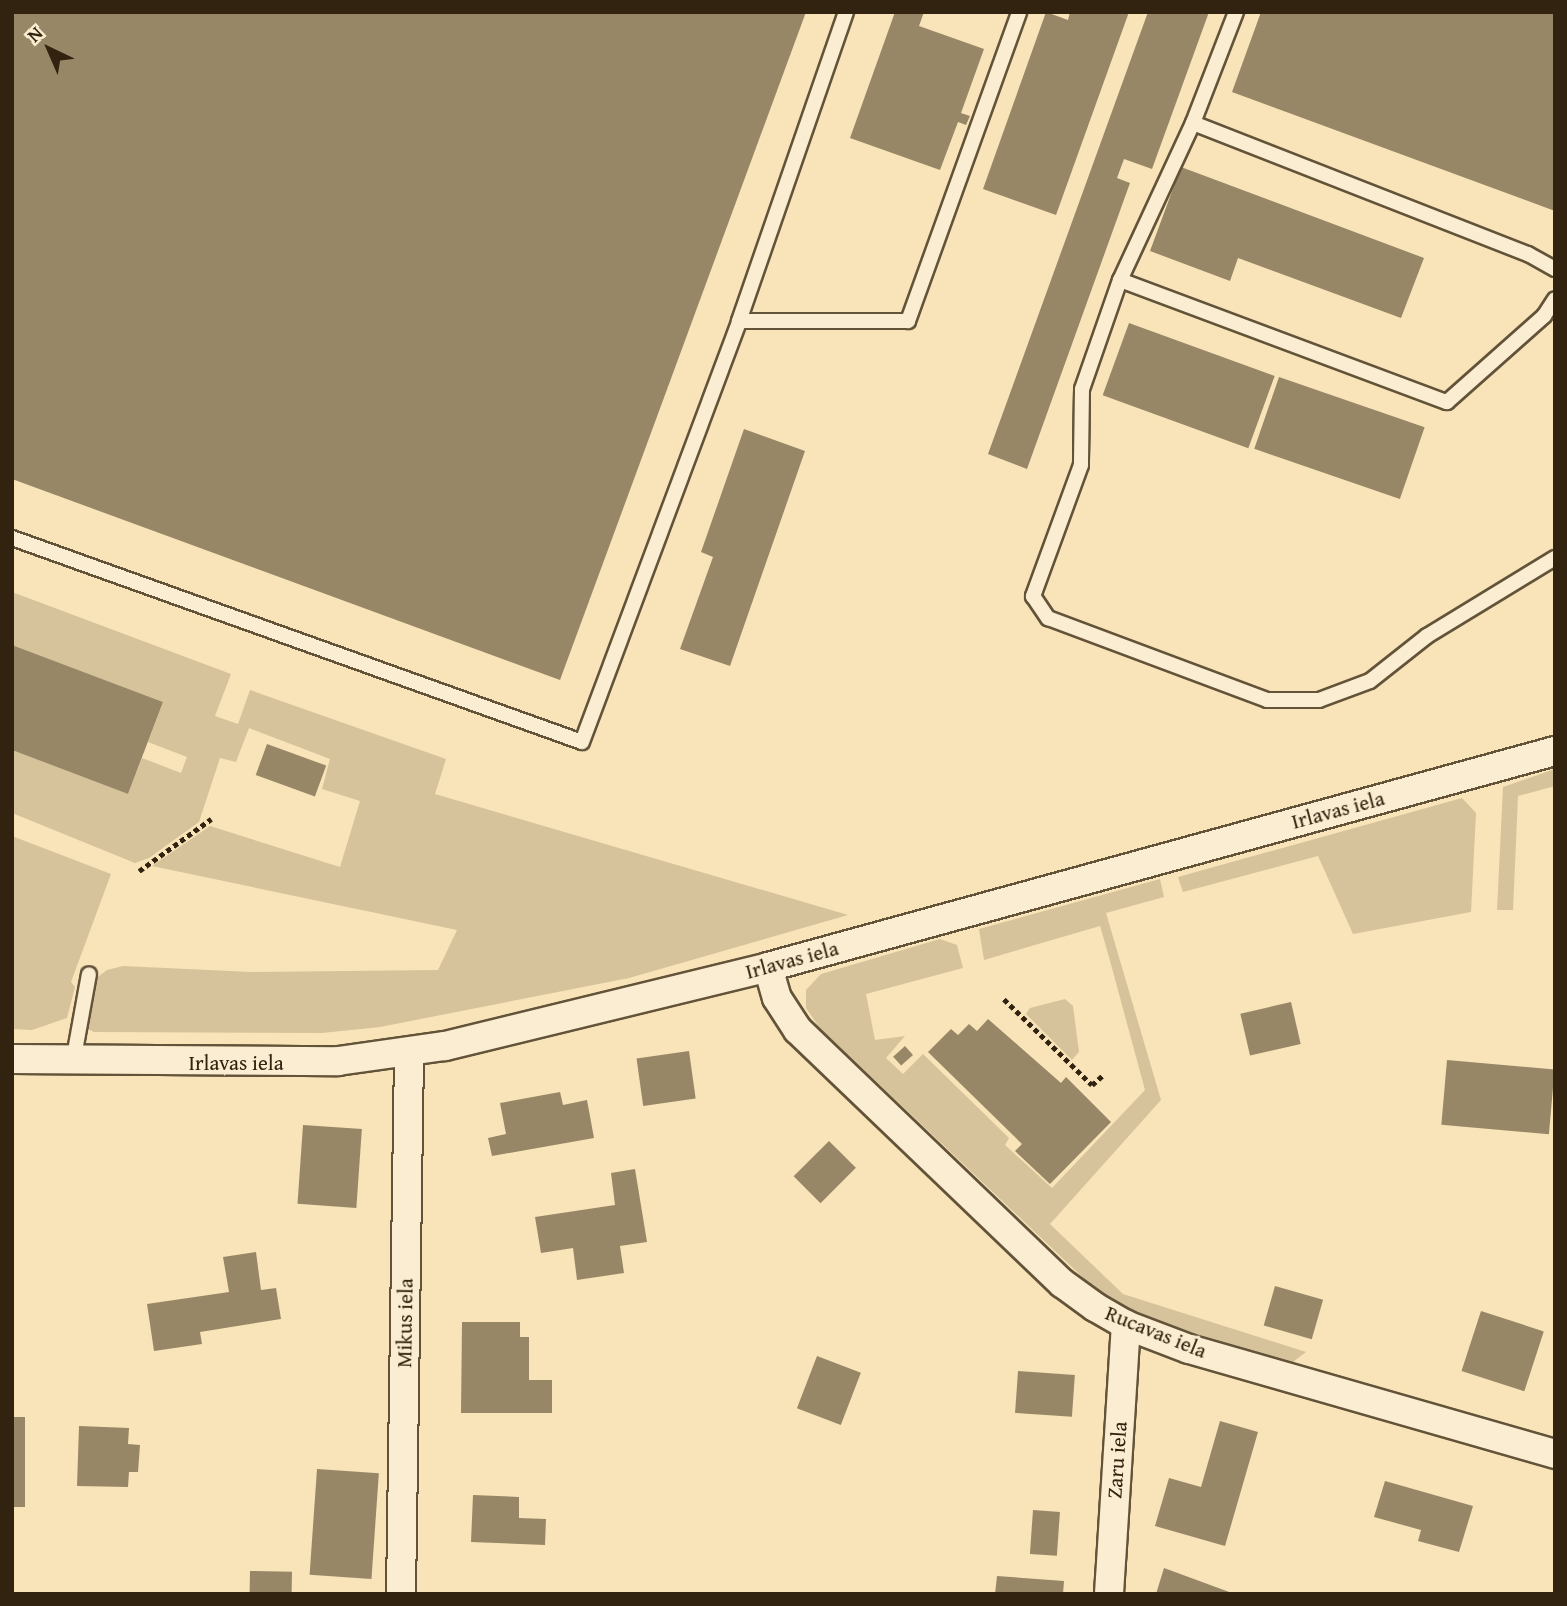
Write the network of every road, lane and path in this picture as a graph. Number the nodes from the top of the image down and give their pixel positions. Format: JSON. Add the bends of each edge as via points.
{"nodes":[{"id":1,"x":846,"y":12,"type":"edge"},
{"id":2,"x":1019,"y":12,"type":"edge"},
{"id":3,"x":1236,"y":12,"type":"edge"},
{"id":4,"x":1193,"y":123,"type":"junction"},
{"id":5,"x":1555,"y":269,"type":"edge"},
{"id":6,"x":1120,"y":280,"type":"junction"},
{"id":7,"x":1555,"y":299,"type":"edge"},
{"id":8,"x":739,"y":321,"type":"junction"},
{"id":9,"x":12,"y":538,"type":"edge"},
{"id":10,"x":1555,"y":558,"type":"edge"},
{"id":11,"x":1555,"y":751,"type":"edge"},
{"id":12,"x":211,"y":819,"type":"dead end"},
{"id":13,"x":139,"y":871,"type":"dead end"},
{"id":14,"x":768,"y":967,"type":"junction"},
{"id":15,"x":89,"y":974,"type":"dead end"},
{"id":16,"x":1004,"y":999,"type":"dead end"},
{"id":17,"x":409,"y":1053,"type":"junction"},
{"id":18,"x":12,"y":1059,"type":"edge"},
{"id":19,"x":73,"y":1062,"type":"junction"},
{"id":20,"x":1103,"y":1075,"type":"dead end"},
{"id":21,"x":1126,"y":1325,"type":"junction"},
{"id":22,"x":1555,"y":1454,"type":"edge"},
{"id":23,"x":401,"y":1594,"type":"edge"},
{"id":24,"x":1109,"y":1594,"type":"edge"}],
"edges":[{"from":1,"to":8,"type":"lane"},
{"from":2,"to":8,"type":"lane","via":[[908,321]]},
{"from":3,"to":4,"type":"lane"},
{"from":4,"to":5,"type":"lane","via":[[1528,254]]},
{"from":4,"to":6,"type":"lane"},
{"from":6,"to":7,"type":"lane","via":[[1447,402],[1544,316]]},
{"from":6,"to":10,"type":"lane","via":[[1082,389],[1081,465],[1033,596],[1048,618],[1267,700],[1320,700],[1370,681],[1427,636]]},
{"from":8,"to":9,"type":"lane","via":[[582,742]]},
{"from":11,"to":14,"type":"street","name":"Irlavas iela"},
{"from":12,"to":13,"type":"path"},
{"from":14,"to":17,"type":"street","name":"Irlavas iela"},
{"from":14,"to":21,"type":"street","name":"Rucavas iela","via":[[777,998],[798,1030],[1062,1283]]},
{"from":15,"to":19,"type":"lane"},
{"from":16,"to":20,"type":"path","via":[[1092,1084]]},
{"from":17,"to":19,"type":"street","name":"Irlavas iela","via":[[313,1062]]},
{"from":17,"to":23,"type":"street","name":"Mikus iela"},
{"from":18,"to":19,"type":"street","name":"Irlavas iela"},
{"from":21,"to":22,"type":"street","name":"Rucavas iela","via":[[1189,1349]]},
{"from":21,"to":24,"type":"street","name":"Zaru iela"}]}
